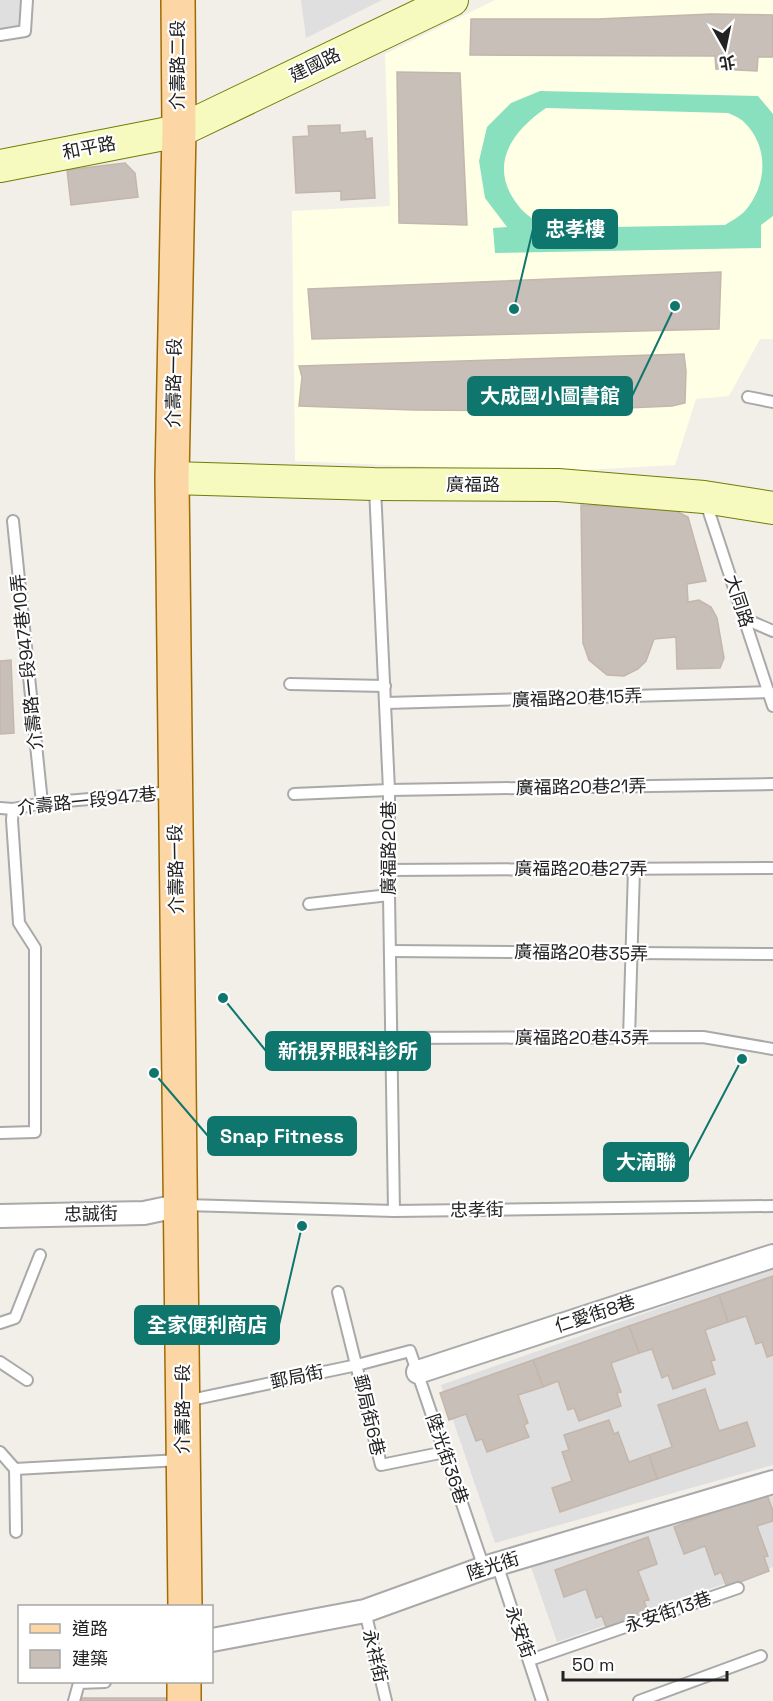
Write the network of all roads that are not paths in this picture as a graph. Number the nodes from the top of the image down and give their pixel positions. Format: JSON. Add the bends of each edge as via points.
{"nodes":[{"id":1,"x":27,"y":0,"type":"edge"},
{"id":2,"x":178,"y":0,"type":"edge"},
{"id":3,"x":452,"y":0,"type":"edge"},
{"id":4,"x":0,"y":35,"type":"edge"},
{"id":5,"x":179,"y":131,"type":"junction"},
{"id":6,"x":0,"y":166,"type":"edge"},
{"id":7,"x":748,"y":397,"type":"dead end"},
{"id":8,"x":773,"y":402,"type":"edge"},
{"id":9,"x":172,"y":478,"type":"junction"},
{"id":10,"x":375,"y":484,"type":"junction"},
{"id":11,"x":704,"y":497,"type":"junction"},
{"id":12,"x":773,"y":508,"type":"edge"},
{"id":13,"x":13,"y":521,"type":"dead end"},
{"id":14,"x":745,"y":619,"type":"junction"},
{"id":15,"x":773,"y":631,"type":"edge"},
{"id":16,"x":290,"y":684,"type":"dead end"},
{"id":17,"x":385,"y":686,"type":"junction"},
{"id":18,"x":769,"y":692,"type":"junction"},
{"id":19,"x":386,"y":703,"type":"junction"},
{"id":20,"x":773,"y":706,"type":"edge"},
{"id":21,"x":773,"y":784,"type":"edge"},
{"id":22,"x":389,"y":790,"type":"junction"},
{"id":23,"x":174,"y":792,"type":"junction"},
{"id":24,"x":294,"y":794,"type":"dead end"},
{"id":25,"x":42,"y":802,"type":"junction"},
{"id":26,"x":0,"y":808,"type":"edge"},
{"id":27,"x":13,"y":809,"type":"junction"},
{"id":28,"x":773,"y":868,"type":"edge"},
{"id":29,"x":634,"y":869,"type":"junction"},
{"id":30,"x":388,"y":870,"type":"junction"},
{"id":31,"x":388,"y":895,"type":"junction"},
{"id":32,"x":309,"y":903,"type":"dead end"},
{"id":33,"x":390,"y":951,"type":"junction"},
{"id":34,"x":633,"y":953,"type":"junction"},
{"id":35,"x":773,"y":954,"type":"edge"},
{"id":36,"x":391,"y":1038,"type":"junction"},
{"id":37,"x":629,"y":1038,"type":"junction"},
{"id":38,"x":773,"y":1049,"type":"edge"},
{"id":39,"x":0,"y":1133,"type":"edge"},
{"id":40,"x":182,"y":1205,"type":"junction"},
{"id":41,"x":773,"y":1206,"type":"edge"},
{"id":42,"x":394,"y":1211,"type":"junction"},
{"id":43,"x":0,"y":1216,"type":"edge"},
{"id":44,"x":40,"y":1256,"type":"dead end"},
{"id":45,"x":773,"y":1256,"type":"edge"},
{"id":46,"x":338,"y":1292,"type":"dead end"},
{"id":47,"x":0,"y":1323,"type":"edge"},
{"id":48,"x":414,"y":1361,"type":"junction"},
{"id":49,"x":0,"y":1362,"type":"edge"},
{"id":50,"x":357,"y":1365,"type":"junction"},
{"id":51,"x":27,"y":1380,"type":"dead end"},
{"id":52,"x":183,"y":1401,"type":"junction"},
{"id":53,"x":0,"y":1452,"type":"edge"},
{"id":54,"x":445,"y":1452,"type":"junction"},
{"id":55,"x":183,"y":1460,"type":"junction"},
{"id":56,"x":15,"y":1469,"type":"junction"},
{"id":57,"x":773,"y":1482,"type":"edge"},
{"id":58,"x":16,"y":1532,"type":"dead end"},
{"id":59,"x":491,"y":1566,"type":"junction"},
{"id":60,"x":738,"y":1588,"type":"dead end"},
{"id":61,"x":185,"y":1605,"type":"edge"},
{"id":62,"x":365,"y":1611,"type":"junction"},
{"id":63,"x":213,"y":1640,"type":"edge"},
{"id":64,"x":761,"y":1656,"type":"dead end"},
{"id":65,"x":530,"y":1660,"type":"junction"},
{"id":66,"x":79,"y":1683,"type":"edge"},
{"id":67,"x":184,"y":1683,"type":"edge"},
{"id":68,"x":75,"y":1701,"type":"edge"},
{"id":69,"x":184,"y":1701,"type":"edge"},
{"id":70,"x":386,"y":1701,"type":"edge"},
{"id":71,"x":542,"y":1701,"type":"edge"},
{"id":72,"x":639,"y":1701,"type":"edge"}],
"edges":[{"from":1,"to":4,"type":"lane","via":[[25,31]]},
{"from":2,"to":5,"type":"main road","name":"介壽路二段"},
{"from":3,"to":5,"type":"street","name":"建國路"},
{"from":5,"to":6,"type":"street","name":"和平路"},
{"from":5,"to":9,"type":"main road","name":"介壽路一段"},
{"from":7,"to":8,"type":"lane"},
{"from":9,"to":10,"type":"street","name":"廣福路"},
{"from":9,"to":23,"type":"main road","name":"介壽路一段"},
{"from":10,"to":11,"type":"street","name":"廣福路","via":[[558,485]]},
{"from":10,"to":17,"type":"lane","name":"廣福路20巷"},
{"from":11,"to":12,"type":"street","name":"廣福路"},
{"from":11,"to":14,"type":"lane","name":"大同路"},
{"from":13,"to":25,"type":"lane","name":"介壽路一段947巷10弄"},
{"from":14,"to":15,"type":"lane"},
{"from":14,"to":18,"type":"lane","name":"大同路"},
{"from":16,"to":17,"type":"lane"},
{"from":17,"to":19,"type":"lane","name":"廣福路20巷"},
{"from":18,"to":19,"type":"lane","name":"廣福路20巷15弄"},
{"from":18,"to":20,"type":"lane","name":"大同路"},
{"from":19,"to":22,"type":"lane","name":"廣福路20巷"},
{"from":21,"to":22,"type":"lane","name":"廣福路20巷21弄"},
{"from":22,"to":24,"type":"lane","name":"廣福路20巷21弄"},
{"from":22,"to":30,"type":"lane","name":"廣福路20巷"},
{"from":23,"to":25,"type":"lane","name":"介壽路一段947巷"},
{"from":23,"to":40,"type":"main road","name":"介壽路一段"},
{"from":25,"to":27,"type":"lane","name":"介壽路一段947巷"},
{"from":26,"to":27,"type":"lane","name":"介壽路一段947巷"},
{"from":27,"to":39,"type":"lane","via":[[19,923],[35,948],[35,1132]]},
{"from":28,"to":29,"type":"lane","name":"廣福路20巷27弄"},
{"from":29,"to":30,"type":"lane","name":"廣福路20巷27弄"},
{"from":29,"to":34,"type":"lane"},
{"from":30,"to":31,"type":"lane","name":"廣福路20巷"},
{"from":31,"to":32,"type":"lane"},
{"from":31,"to":33,"type":"lane","name":"廣福路20巷"},
{"from":33,"to":34,"type":"lane","name":"廣福路20巷35弄"},
{"from":33,"to":36,"type":"lane","name":"廣福路20巷"},
{"from":34,"to":35,"type":"lane","name":"廣福路20巷35弄"},
{"from":34,"to":37,"type":"lane"},
{"from":36,"to":37,"type":"lane","name":"廣福路20巷43弄"},
{"from":36,"to":42,"type":"lane","name":"廣福路20巷"},
{"from":37,"to":38,"type":"lane","name":"廣福路20巷43弄","via":[[703,1037]]},
{"from":40,"to":42,"type":"lane","name":"忠孝街"},
{"from":40,"to":43,"type":"street","name":"忠誠街","via":[[144,1213]]},
{"from":40,"to":52,"type":"main road","name":"介壽路一段"},
{"from":41,"to":42,"type":"lane","name":"忠孝街"},
{"from":44,"to":47,"type":"lane","via":[[15,1318]]},
{"from":45,"to":48,"type":"street","name":"仁愛街8巷"},
{"from":46,"to":50,"type":"lane","name":"郵局街6巷"},
{"from":48,"to":50,"type":"lane","name":"郵局街"},
{"from":48,"to":54,"type":"lane","name":"陸光街36巷"},
{"from":49,"to":51,"type":"lane"},
{"from":50,"to":52,"type":"lane","name":"郵局街"},
{"from":50,"to":54,"type":"lane","name":"郵局街6巷","via":[[381,1465]]},
{"from":52,"to":55,"type":"main road","name":"介壽路一段"},
{"from":53,"to":56,"type":"lane"},
{"from":54,"to":59,"type":"lane","name":"陸光街36巷"},
{"from":55,"to":56,"type":"lane"},
{"from":55,"to":61,"type":"main road","name":"介壽路一段"},
{"from":56,"to":58,"type":"lane"},
{"from":57,"to":59,"type":"street","name":"陸光街"},
{"from":59,"to":62,"type":"street","name":"陸光街"},
{"from":59,"to":65,"type":"lane","name":"永安街"},
{"from":60,"to":65,"type":"lane","name":"永安街13巷"},
{"from":62,"to":63,"type":"street","name":"陸光街"},
{"from":62,"to":70,"type":"lane","name":"永祥街"},
{"from":64,"to":72,"type":"lane"},
{"from":65,"to":71,"type":"lane","name":"永安街"},
{"from":66,"to":68,"type":"lane"},
{"from":67,"to":69,"type":"main road"}]}
